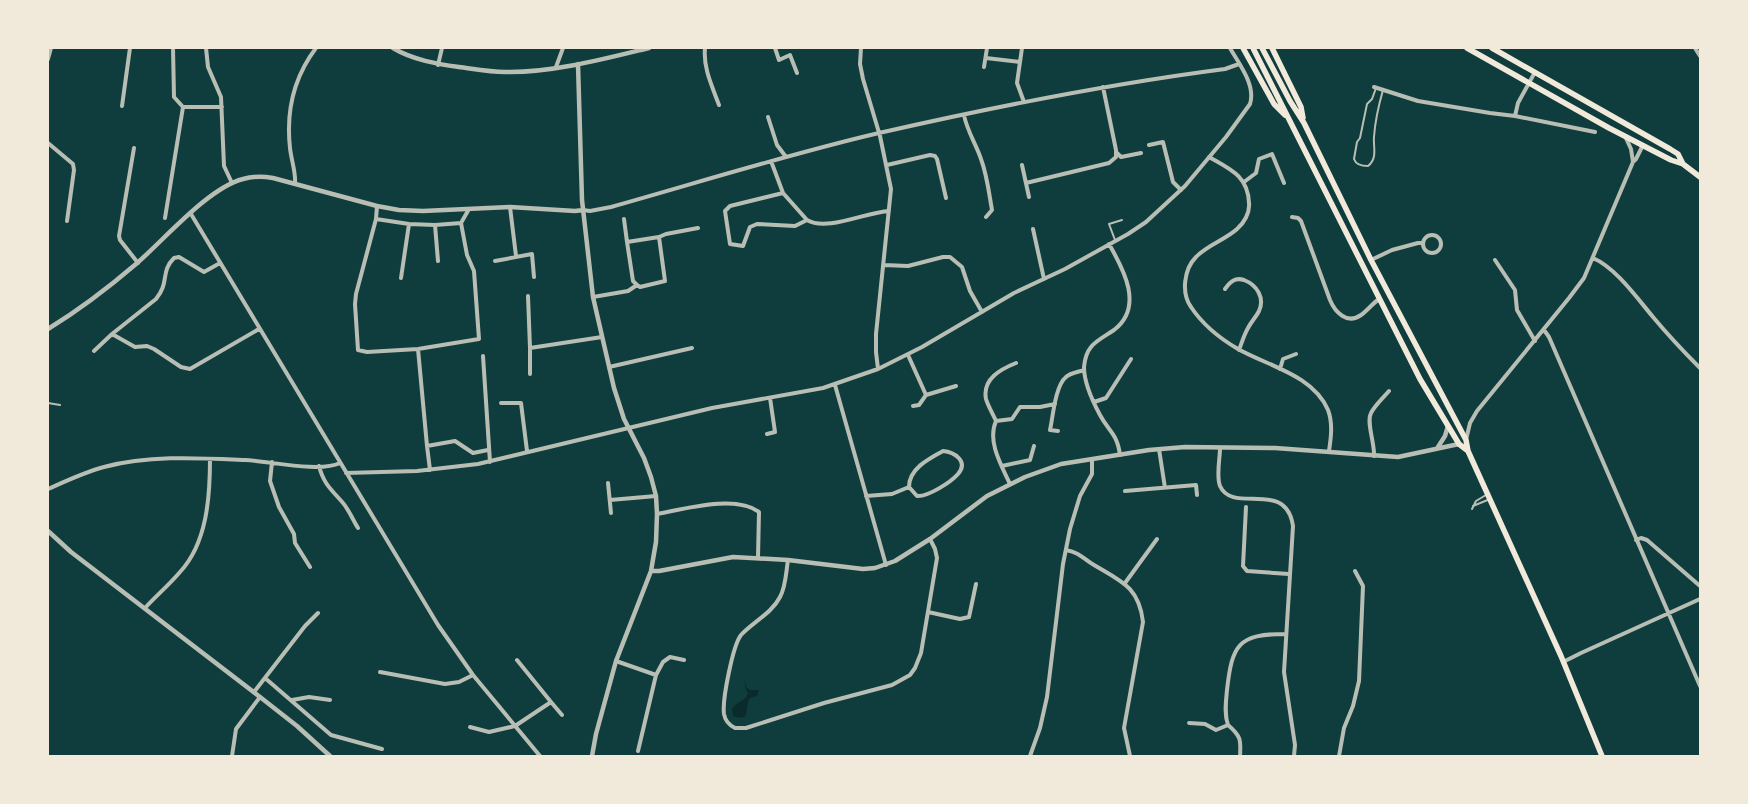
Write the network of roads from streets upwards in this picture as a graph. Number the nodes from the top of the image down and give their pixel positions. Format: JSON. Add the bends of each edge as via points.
{"nodes":[{"id":1,"x":52,"y":48,"type":"edge"},
{"id":2,"x":130,"y":48,"type":"edge"},
{"id":3,"x":172,"y":48,"type":"edge"},
{"id":4,"x":206,"y":48,"type":"edge"},
{"id":5,"x":316,"y":48,"type":"edge"},
{"id":6,"x":393,"y":48,"type":"edge"},
{"id":7,"x":442,"y":48,"type":"edge"},
{"id":8,"x":563,"y":48,"type":"edge"},
{"id":9,"x":649,"y":48,"type":"edge"},
{"id":10,"x":705,"y":48,"type":"edge"},
{"id":11,"x":775,"y":48,"type":"edge"},
{"id":12,"x":860,"y":48,"type":"edge"},
{"id":13,"x":987,"y":48,"type":"edge"},
{"id":14,"x":1022,"y":48,"type":"edge"},
{"id":15,"x":1230,"y":48,"type":"edge"},
{"id":16,"x":1243,"y":48,"type":"edge"},
{"id":17,"x":1252,"y":48,"type":"edge"},
{"id":18,"x":1262,"y":48,"type":"edge"},
{"id":19,"x":1272,"y":48,"type":"edge"},
{"id":20,"x":1466,"y":48,"type":"edge"},
{"id":21,"x":1492,"y":48,"type":"edge"},
{"id":22,"x":1695,"y":48,"type":"edge"},
{"id":23,"x":632,"y":50,"type":"edge"},
{"id":24,"x":1700,"y":56,"type":"edge"},
{"id":25,"x":986,"y":58,"type":"junction"},
{"id":26,"x":48,"y":59,"type":"edge"},
{"id":27,"x":1020,"y":62,"type":"junction"},
{"id":28,"x":438,"y":64,"type":"junction"},
{"id":29,"x":578,"y":64,"type":"junction"},
{"id":30,"x":1239,"y":64,"type":"junction"},
{"id":31,"x":556,"y":67,"type":"junction"},
{"id":32,"x":984,"y":67,"type":"dead end"},
{"id":33,"x":1535,"y":72,"type":"junction"},
{"id":34,"x":797,"y":73,"type":"dead end"},
{"id":35,"x":1528,"y":83,"type":"junction"},
{"id":36,"x":1375,"y":87,"type":"road end"},
{"id":37,"x":1103,"y":88,"type":"junction"},
{"id":38,"x":1024,"y":102,"type":"junction"},
{"id":39,"x":719,"y":105,"type":"dead end"},
{"id":40,"x":122,"y":106,"type":"dead end"},
{"id":41,"x":183,"y":107,"type":"junction"},
{"id":42,"x":222,"y":107,"type":"junction"},
{"id":43,"x":964,"y":115,"type":"junction"},
{"id":44,"x":1515,"y":116,"type":"junction"},
{"id":45,"x":768,"y":117,"type":"dead end"},
{"id":46,"x":1288,"y":119,"type":"junction"},
{"id":47,"x":1304,"y":123,"type":"junction"},
{"id":48,"x":1595,"y":132,"type":"dead end"},
{"id":49,"x":879,"y":133,"type":"junction"},
{"id":50,"x":1625,"y":136,"type":"junction"},
{"id":51,"x":48,"y":143,"type":"edge"},
{"id":52,"x":1643,"y":145,"type":"junction"},
{"id":53,"x":1149,"y":146,"type":"dead end"},
{"id":54,"x":134,"y":148,"type":"dead end"},
{"id":55,"x":1116,"y":153,"type":"junction"},
{"id":56,"x":1141,"y":153,"type":"dead end"},
{"id":57,"x":786,"y":157,"type":"junction"},
{"id":58,"x":1209,"y":157,"type":"junction"},
{"id":59,"x":771,"y":161,"type":"junction"},
{"id":60,"x":1633,"y":162,"type":"junction"},
{"id":61,"x":1684,"y":164,"type":"junction"},
{"id":62,"x":887,"y":165,"type":"junction"},
{"id":63,"x":1022,"y":165,"type":"dead end"},
{"id":64,"x":1700,"y":177,"type":"edge"},
{"id":65,"x":1244,"y":182,"type":"junction"},
{"id":66,"x":232,"y":183,"type":"junction"},
{"id":67,"x":295,"y":183,"type":"junction"},
{"id":68,"x":1026,"y":183,"type":"junction"},
{"id":69,"x":1284,"y":183,"type":"dead end"},
{"id":70,"x":1181,"y":190,"type":"junction"},
{"id":71,"x":783,"y":193,"type":"junction"},
{"id":72,"x":1029,"y":197,"type":"dead end"},
{"id":73,"x":946,"y":198,"type":"dead end"},
{"id":74,"x":377,"y":206,"type":"junction"},
{"id":75,"x":510,"y":207,"type":"junction"},
{"id":76,"x":469,"y":208,"type":"junction"},
{"id":77,"x":583,"y":210,"type":"junction"},
{"id":78,"x":890,"y":211,"type":"junction"},
{"id":79,"x":191,"y":214,"type":"junction"},
{"id":80,"x":986,"y":217,"type":"dead end"},
{"id":81,"x":1292,"y":217,"type":"dead end"},
{"id":82,"x":165,"y":218,"type":"dead end"},
{"id":83,"x":376,"y":219,"type":"junction"},
{"id":84,"x":624,"y":219,"type":"dead end"},
{"id":85,"x":807,"y":220,"type":"junction"},
{"id":86,"x":67,"y":221,"type":"dead end"},
{"id":87,"x":461,"y":223,"type":"junction"},
{"id":88,"x":410,"y":224,"type":"junction"},
{"id":89,"x":435,"y":225,"type":"junction"},
{"id":90,"x":698,"y":228,"type":"dead end"},
{"id":91,"x":1033,"y":229,"type":"dead end"},
{"id":92,"x":659,"y":237,"type":"junction"},
{"id":93,"x":627,"y":242,"type":"junction"},
{"id":94,"x":1109,"y":244,"type":"junction"},
{"id":95,"x":1422,"y":244,"type":"junction"},
{"id":96,"x":516,"y":256,"type":"junction"},
{"id":97,"x":1593,"y":258,"type":"junction"},
{"id":98,"x":1371,"y":260,"type":"junction"},
{"id":99,"x":1495,"y":260,"type":"dead end"},
{"id":100,"x":438,"y":261,"type":"dead end"},
{"id":101,"x":495,"y":261,"type":"dead end"},
{"id":102,"x":138,"y":263,"type":"junction"},
{"id":103,"x":220,"y":263,"type":"junction"},
{"id":104,"x":884,"y":265,"type":"junction"},
{"id":105,"x":534,"y":277,"type":"dead end"},
{"id":106,"x":400,"y":278,"type":"dead end"},
{"id":107,"x":1044,"y":279,"type":"junction"},
{"id":108,"x":637,"y":285,"type":"junction"},
{"id":109,"x":1225,"y":289,"type":"dead end"},
{"id":110,"x":528,"y":296,"type":"dead end"},
{"id":111,"x":593,"y":297,"type":"junction"},
{"id":112,"x":1379,"y":299,"type":"junction"},
{"id":113,"x":982,"y":312,"type":"junction"},
{"id":114,"x":48,"y":329,"type":"edge"},
{"id":115,"x":259,"y":329,"type":"junction"},
{"id":116,"x":1544,"y":330,"type":"junction"},
{"id":117,"x":112,"y":334,"type":"junction"},
{"id":118,"x":602,"y":338,"type":"junction"},
{"id":119,"x":1535,"y":341,"type":"junction"},
{"id":120,"x":530,"y":348,"type":"junction"},
{"id":121,"x":692,"y":348,"type":"dead end"},
{"id":122,"x":418,"y":349,"type":"junction"},
{"id":123,"x":1239,"y":350,"type":"junction"},
{"id":124,"x":94,"y":351,"type":"dead end"},
{"id":125,"x":1296,"y":354,"type":"dead end"},
{"id":126,"x":908,"y":355,"type":"junction"},
{"id":127,"x":483,"y":356,"type":"dead end"},
{"id":128,"x":1131,"y":359,"type":"dead end"},
{"id":129,"x":1016,"y":363,"type":"dead end"},
{"id":130,"x":609,"y":366,"type":"junction"},
{"id":131,"x":1700,"y":368,"type":"edge"},
{"id":132,"x":878,"y":369,"type":"junction"},
{"id":133,"x":1084,"y":370,"type":"junction"},
{"id":134,"x":1280,"y":370,"type":"junction"},
{"id":135,"x":530,"y":374,"type":"dead end"},
{"id":136,"x":836,"y":385,"type":"junction"},
{"id":137,"x":956,"y":386,"type":"dead end"},
{"id":138,"x":1389,"y":391,"type":"dead end"},
{"id":139,"x":926,"y":394,"type":"junction"},
{"id":140,"x":770,"y":398,"type":"junction"},
{"id":141,"x":1094,"y":402,"type":"junction"},
{"id":142,"x":501,"y":403,"type":"dead end"},
{"id":143,"x":1055,"y":404,"type":"junction"},
{"id":144,"x":914,"y":406,"type":"dead end"},
{"id":145,"x":996,"y":421,"type":"junction"},
{"id":146,"x":1448,"y":426,"type":"junction"},
{"id":147,"x":628,"y":427,"type":"junction"},
{"id":148,"x":1058,"y":432,"type":"dead end"},
{"id":149,"x":768,"y":434,"type":"dead end"},
{"id":150,"x":1466,"y":440,"type":"junction"},
{"id":151,"x":1458,"y":444,"type":"junction"},
{"id":152,"x":427,"y":446,"type":"junction"},
{"id":153,"x":1034,"y":446,"type":"dead end"},
{"id":154,"x":1438,"y":447,"type":"junction"},
{"id":155,"x":1220,"y":448,"type":"junction"},
{"id":156,"x":1159,"y":449,"type":"junction"},
{"id":157,"x":488,"y":450,"type":"junction"},
{"id":158,"x":527,"y":451,"type":"junction"},
{"id":159,"x":1329,"y":451,"type":"junction"},
{"id":160,"x":1468,"y":451,"type":"junction"},
{"id":161,"x":1120,"y":455,"type":"junction"},
{"id":162,"x":1374,"y":456,"type":"junction"},
{"id":163,"x":210,"y":459,"type":"junction"},
{"id":164,"x":1092,"y":459,"type":"junction"},
{"id":165,"x":272,"y":462,"type":"junction"},
{"id":166,"x":490,"y":462,"type":"junction"},
{"id":167,"x":340,"y":463,"type":"junction"},
{"id":168,"x":319,"y":466,"type":"junction"},
{"id":169,"x":1002,"y":466,"type":"junction"},
{"id":170,"x":430,"y":470,"type":"junction"},
{"id":171,"x":346,"y":473,"type":"junction"},
{"id":172,"x":608,"y":483,"type":"dead end"},
{"id":173,"x":1010,"y":484,"type":"junction"},
{"id":174,"x":908,"y":487,"type":"junction"},
{"id":175,"x":1165,"y":488,"type":"junction"},
{"id":176,"x":48,"y":489,"type":"edge"},
{"id":177,"x":1125,"y":491,"type":"dead end"},
{"id":178,"x":1197,"y":495,"type":"dead end"},
{"id":179,"x":656,"y":496,"type":"junction"},
{"id":180,"x":866,"y":496,"type":"junction"},
{"id":181,"x":610,"y":500,"type":"junction"},
{"id":182,"x":1246,"y":507,"type":"dead end"},
{"id":183,"x":612,"y":513,"type":"dead end"},
{"id":184,"x":657,"y":514,"type":"junction"},
{"id":185,"x":358,"y":528,"type":"dead end"},
{"id":186,"x":48,"y":531,"type":"edge"},
{"id":187,"x":930,"y":539,"type":"junction"},
{"id":188,"x":1157,"y":539,"type":"dead end"},
{"id":189,"x":1636,"y":540,"type":"junction"},
{"id":190,"x":1066,"y":550,"type":"junction"},
{"id":191,"x":758,"y":557,"type":"junction"},
{"id":192,"x":788,"y":560,"type":"junction"},
{"id":193,"x":886,"y":565,"type":"junction"},
{"id":194,"x":310,"y":567,"type":"dead end"},
{"id":195,"x":651,"y":571,"type":"junction"},
{"id":196,"x":1355,"y":571,"type":"dead end"},
{"id":197,"x":1289,"y":574,"type":"junction"},
{"id":198,"x":1125,"y":583,"type":"junction"},
{"id":199,"x":976,"y":584,"type":"dead end"},
{"id":200,"x":1700,"y":586,"type":"edge"},
{"id":201,"x":1700,"y":599,"type":"edge"},
{"id":202,"x":144,"y":608,"type":"junction"},
{"id":203,"x":928,"y":612,"type":"junction"},
{"id":204,"x":318,"y":613,"type":"dead end"},
{"id":205,"x":1668,"y":613,"type":"junction"},
{"id":206,"x":1285,"y":634,"type":"junction"},
{"id":207,"x":517,"y":660,"type":"dead end"},
{"id":208,"x":684,"y":660,"type":"dead end"},
{"id":209,"x":616,"y":661,"type":"junction"},
{"id":210,"x":1564,"y":662,"type":"junction"},
{"id":211,"x":380,"y":672,"type":"dead end"},
{"id":212,"x":474,"y":675,"type":"junction"},
{"id":213,"x":656,"y":675,"type":"junction"},
{"id":214,"x":265,"y":678,"type":"junction"},
{"id":215,"x":1700,"y":686,"type":"edge"},
{"id":216,"x":254,"y":692,"type":"junction"},
{"id":217,"x":260,"y":697,"type":"junction"},
{"id":218,"x":292,"y":700,"type":"junction"},
{"id":219,"x":330,"y":700,"type":"dead end"},
{"id":220,"x":551,"y":702,"type":"junction"},
{"id":221,"x":562,"y":715,"type":"dead end"},
{"id":222,"x":1189,"y":723,"type":"dead end"},
{"id":223,"x":1228,"y":725,"type":"junction"},
{"id":224,"x":515,"y":726,"type":"junction"},
{"id":225,"x":470,"y":727,"type":"dead end"},
{"id":226,"x":382,"y":749,"type":"dead end"},
{"id":227,"x":638,"y":750,"type":"dead end"},
{"id":228,"x":232,"y":756,"type":"edge"},
{"id":229,"x":330,"y":756,"type":"edge"},
{"id":230,"x":540,"y":756,"type":"edge"},
{"id":231,"x":592,"y":756,"type":"edge"},
{"id":232,"x":1030,"y":756,"type":"edge"},
{"id":233,"x":1130,"y":756,"type":"edge"},
{"id":234,"x":1240,"y":756,"type":"edge"},
{"id":235,"x":1294,"y":756,"type":"edge"},
{"id":236,"x":1339,"y":756,"type":"edge"},
{"id":237,"x":1602,"y":756,"type":"edge"}],
"edges":[{"from":1,"to":26,"type":"street"},
{"from":2,"to":40,"type":"street"},
{"from":3,"to":41,"type":"street","via":[[174,97]]},
{"from":4,"to":42,"type":"street","via":[[208,67]]},
{"from":5,"to":67,"type":"street","via":[[299,77],[292,98],[289,134]]},
{"from":6,"to":28,"type":"street"},
{"from":7,"to":28,"type":"street"},
{"from":8,"to":31,"type":"street"},
{"from":9,"to":23,"type":"street"},
{"from":10,"to":39,"type":"street","via":[[707,74]]},
{"from":11,"to":34,"type":"street","via":[[779,60],[790,55]]},
{"from":12,"to":49,"type":"street","via":[[862,72]]},
{"from":13,"to":25,"type":"street"},
{"from":14,"to":27,"type":"street"},
{"from":15,"to":30,"type":"street"},
{"from":16,"to":46,"type":"main road","via":[[1274,104]]},
{"from":17,"to":46,"type":"main road"},
{"from":18,"to":47,"type":"main road"},
{"from":19,"to":47,"type":"main road","via":[[1301,107]]},
{"from":20,"to":35,"type":"main road"},
{"from":21,"to":33,"type":"main road"},
{"from":22,"to":24,"type":"street"},
{"from":23,"to":29,"type":"street"},
{"from":25,"to":27,"type":"street"},
{"from":25,"to":32,"type":"street"},
{"from":27,"to":38,"type":"street","via":[[1017,83]]},
{"from":28,"to":31,"type":"street","via":[[504,72]]},
{"from":29,"to":31,"type":"street"},
{"from":29,"to":77,"type":"street"},
{"from":30,"to":37,"type":"street"},
{"from":30,"to":58,"type":"street","via":[[1252,98]]},
{"from":33,"to":35,"type":"street"},
{"from":33,"to":61,"type":"main road","via":[[1678,154]]},
{"from":35,"to":44,"type":"street"},
{"from":35,"to":50,"type":"main road"},
{"from":36,"to":44,"type":"street","via":[[1418,101]]},
{"from":37,"to":38,"type":"street"},
{"from":37,"to":55,"type":"street"},
{"from":38,"to":43,"type":"street"},
{"from":41,"to":42,"type":"street"},
{"from":41,"to":82,"type":"street"},
{"from":42,"to":66,"type":"street","via":[[224,166]]},
{"from":43,"to":49,"type":"street"},
{"from":43,"to":80,"type":"street","via":[[982,160],[992,210]]},
{"from":44,"to":48,"type":"street"},
{"from":45,"to":57,"type":"street","via":[[777,145]]},
{"from":46,"to":112,"type":"main road"},
{"from":47,"to":98,"type":"main road"},
{"from":49,"to":57,"type":"street"},
{"from":49,"to":62,"type":"street"},
{"from":50,"to":52,"type":"main road"},
{"from":50,"to":60,"type":"street","via":[[1632,149]]},
{"from":51,"to":86,"type":"street","via":[[73,164]]},
{"from":52,"to":60,"type":"street"},
{"from":52,"to":61,"type":"main road"},
{"from":53,"to":70,"type":"street","via":[[1163,142],[1173,182]]},
{"from":54,"to":102,"type":"street","via":[[119,236]]},
{"from":55,"to":56,"type":"street","via":[[1121,157]]},
{"from":55,"to":68,"type":"street","via":[[1109,163]]},
{"from":57,"to":59,"type":"street"},
{"from":58,"to":65,"type":"street","via":[[1233,171]]},
{"from":58,"to":70,"type":"street"},
{"from":59,"to":71,"type":"street"},
{"from":59,"to":77,"type":"street","via":[[612,207]]},
{"from":60,"to":97,"type":"street"},
{"from":61,"to":64,"type":"main road"},
{"from":62,"to":73,"type":"street","via":[[930,154],[935,156]]},
{"from":62,"to":78,"type":"street"},
{"from":63,"to":68,"type":"street"},
{"from":65,"to":69,"type":"street","via":[[1256,173],[1259,159],[1272,154]]},
{"from":65,"to":123,"type":"street","via":[[1249,191],[1250,207],[1246,219],[1236,230],[1196,256],[1186,278],[1186,298],[1194,312],[1215,334]]},
{"from":66,"to":67,"type":"street","via":[[263,176]]},
{"from":66,"to":79,"type":"street","via":[[210,196]]},
{"from":67,"to":74,"type":"street"},
{"from":68,"to":72,"type":"street"},
{"from":70,"to":94,"type":"street","via":[[1146,222]]},
{"from":71,"to":85,"type":"street"},
{"from":71,"to":85,"type":"street","via":[[730,206],[726,211],[730,244],[743,246],[750,227],[757,224],[795,226]]},
{"from":74,"to":76,"type":"street","via":[[412,211]]},
{"from":74,"to":83,"type":"street"},
{"from":75,"to":76,"type":"street"},
{"from":75,"to":77,"type":"street"},
{"from":75,"to":96,"type":"street"},
{"from":76,"to":87,"type":"street"},
{"from":77,"to":111,"type":"street"},
{"from":78,"to":85,"type":"street","via":[[823,224]]},
{"from":78,"to":104,"type":"street"},
{"from":79,"to":102,"type":"street"},
{"from":79,"to":103,"type":"street"},
{"from":81,"to":112,"type":"street","via":[[1301,221],[1334,310],[1346,318],[1358,316]]},
{"from":83,"to":88,"type":"street"},
{"from":83,"to":122,"type":"street","via":[[356,294],[358,350]]},
{"from":84,"to":93,"type":"street"},
{"from":87,"to":89,"type":"street"},
{"from":87,"to":122,"type":"street","via":[[474,271],[479,339]]},
{"from":88,"to":89,"type":"street"},
{"from":88,"to":106,"type":"street"},
{"from":89,"to":100,"type":"street"},
{"from":90,"to":92,"type":"street"},
{"from":91,"to":107,"type":"street"},
{"from":92,"to":93,"type":"street"},
{"from":92,"to":108,"type":"street","via":[[665,281]]},
{"from":93,"to":108,"type":"street","via":[[633,281]]},
{"from":94,"to":107,"type":"street"},
{"from":94,"to":133,"type":"street","via":[[1124,274],[1130,307],[1122,323],[1096,340]]},
{"from":95,"to":95,"type":"street","via":[[1433,253],[1438,251],[1441,243],[1430,235]]},
{"from":95,"to":98,"type":"street","via":[[1392,250]]},
{"from":96,"to":101,"type":"street"},
{"from":96,"to":105,"type":"street","via":[[532,254]]},
{"from":97,"to":116,"type":"street","via":[[1579,285]]},
{"from":97,"to":131,"type":"street","via":[[1613,272]]},
{"from":98,"to":150,"type":"main road"},
{"from":99,"to":119,"type":"street","via":[[1515,290],[1516,310]]},
{"from":102,"to":114,"type":"street"},
{"from":103,"to":115,"type":"street"},
{"from":103,"to":117,"type":"street","via":[[204,272],[179,257],[174,258],[167,267],[162,293]]},
{"from":104,"to":113,"type":"street","via":[[908,266],[950,257],[962,267]]},
{"from":104,"to":132,"type":"street","via":[[876,334]]},
{"from":107,"to":113,"type":"street"},
{"from":108,"to":111,"type":"street","via":[[628,291]]},
{"from":109,"to":123,"type":"street","via":[[1232,281],[1240,279],[1252,284],[1260,295],[1258,313],[1248,326]]},
{"from":110,"to":120,"type":"street"},
{"from":111,"to":118,"type":"street"},
{"from":112,"to":146,"type":"main road","via":[[1420,380]]},
{"from":113,"to":126,"type":"street"},
{"from":115,"to":117,"type":"street","via":[[190,369],[180,367],[154,349],[135,347]]},
{"from":115,"to":167,"type":"street"},
{"from":116,"to":119,"type":"street"},
{"from":116,"to":189,"type":"street","via":[[1550,337]]},
{"from":117,"to":124,"type":"street"},
{"from":118,"to":120,"type":"street"},
{"from":118,"to":130,"type":"street"},
{"from":119,"to":150,"type":"street","via":[[1477,411]]},
{"from":120,"to":135,"type":"street"},
{"from":121,"to":130,"type":"street"},
{"from":122,"to":152,"type":"street"},
{"from":123,"to":134,"type":"street"},
{"from":125,"to":134,"type":"street","via":[[1283,359]]},
{"from":126,"to":132,"type":"street"},
{"from":126,"to":139,"type":"street"},
{"from":127,"to":157,"type":"street"},
{"from":128,"to":141,"type":"street","via":[[1106,398]]},
{"from":129,"to":145,"type":"street","via":[[1001,369],[989,382],[986,398]]},
{"from":130,"to":147,"type":"street"},
{"from":132,"to":136,"type":"street"},
{"from":133,"to":141,"type":"street"},
{"from":133,"to":143,"type":"street","via":[[1065,377]]},
{"from":134,"to":159,"type":"street","via":[[1308,385],[1321,398],[1330,421]]},
{"from":136,"to":140,"type":"street"},
{"from":136,"to":180,"type":"street"},
{"from":137,"to":139,"type":"street"},
{"from":138,"to":162,"type":"street","via":[[1369,418]]},
{"from":139,"to":144,"type":"street"},
{"from":140,"to":147,"type":"street"},
{"from":140,"to":149,"type":"street","via":[[774,432]]},
{"from":141,"to":161,"type":"street","via":[[1117,438]]},
{"from":142,"to":158,"type":"street","via":[[521,403]]},
{"from":143,"to":145,"type":"street","via":[[1020,407],[1012,419]]},
{"from":143,"to":148,"type":"street","via":[[1050,430]]},
{"from":145,"to":169,"type":"street","via":[[992,439]]},
{"from":146,"to":151,"type":"main road"},
{"from":146,"to":154,"type":"street"},
{"from":147,"to":158,"type":"street"},
{"from":147,"to":179,"type":"street","via":[[644,458]]},
{"from":150,"to":160,"type":"main road"},
{"from":151,"to":154,"type":"street"},
{"from":151,"to":160,"type":"main road"},
{"from":152,"to":157,"type":"street","via":[[455,441],[473,453]]},
{"from":152,"to":170,"type":"street"},
{"from":153,"to":169,"type":"street","via":[[1030,460]]},
{"from":154,"to":162,"type":"street","via":[[1398,457]]},
{"from":155,"to":156,"type":"street"},
{"from":155,"to":159,"type":"street"},
{"from":155,"to":197,"type":"street","via":[[1219,484],[1225,493],[1232,497],[1276,501],[1290,513],[1293,526]]},
{"from":156,"to":161,"type":"street"},
{"from":156,"to":175,"type":"street"},
{"from":157,"to":166,"type":"street"},
{"from":158,"to":166,"type":"street"},
{"from":159,"to":162,"type":"street"},
{"from":160,"to":210,"type":"main road"},
{"from":161,"to":164,"type":"street"},
{"from":163,"to":165,"type":"street"},
{"from":163,"to":176,"type":"street","via":[[123,463]]},
{"from":163,"to":202,"type":"street","via":[[206,512],[198,544],[180,572]]},
{"from":164,"to":173,"type":"street","via":[[1061,464]]},
{"from":164,"to":190,"type":"street","via":[[1092,474],[1076,506]]},
{"from":165,"to":168,"type":"street"},
{"from":165,"to":194,"type":"street","via":[[270,481],[279,507]]},
{"from":166,"to":170,"type":"street"},
{"from":167,"to":168,"type":"street"},
{"from":167,"to":171,"type":"street"},
{"from":168,"to":185,"type":"street","via":[[332,492],[344,504]]},
{"from":169,"to":173,"type":"street"},
{"from":170,"to":171,"type":"street"},
{"from":171,"to":212,"type":"street","via":[[438,625]]},
{"from":172,"to":181,"type":"street"},
{"from":173,"to":187,"type":"street","via":[[987,496]]},
{"from":174,"to":174,"type":"street","via":[[914,471],[937,454],[949,452],[960,458],[960,472],[930,494],[918,496]]},
{"from":174,"to":180,"type":"street","via":[[892,494]]},
{"from":175,"to":177,"type":"street"},
{"from":175,"to":178,"type":"street","via":[[1196,485]]},
{"from":179,"to":181,"type":"street"},
{"from":179,"to":184,"type":"street"},
{"from":180,"to":193,"type":"street"},
{"from":181,"to":183,"type":"street"},
{"from":182,"to":197,"type":"street","via":[[1243,566],[1247,571]]},
{"from":184,"to":191,"type":"street","via":[[719,504],[754,508],[759,512]]},
{"from":184,"to":195,"type":"street"},
{"from":186,"to":202,"type":"street"},
{"from":187,"to":193,"type":"street"},
{"from":187,"to":203,"type":"street","via":[[938,558]]},
{"from":188,"to":198,"type":"street"},
{"from":189,"to":200,"type":"street","via":[[1647,540]]},
{"from":189,"to":205,"type":"street"},
{"from":190,"to":198,"type":"street","via":[[1079,553]]},
{"from":190,"to":232,"type":"street","via":[[1047,697]]},
{"from":191,"to":192,"type":"street"},
{"from":191,"to":195,"type":"street","via":[[728,557]]},
{"from":192,"to":193,"type":"street","via":[[863,569]]},
{"from":192,"to":203,"type":"street","via":[[785,584],[777,602],[741,636],[736,646],[724,715],[735,728],[746,728],[902,681],[918,661]]},
{"from":195,"to":209,"type":"street"},
{"from":196,"to":236,"type":"street","via":[[1363,586],[1359,681]]},
{"from":197,"to":206,"type":"street"},
{"from":198,"to":233,"type":"street","via":[[1138,600],[1142,622],[1124,728]]},
{"from":199,"to":203,"type":"street","via":[[970,617],[960,619]]},
{"from":201,"to":205,"type":"street"},
{"from":202,"to":216,"type":"street"},
{"from":204,"to":214,"type":"street"},
{"from":205,"to":210,"type":"street"},
{"from":205,"to":215,"type":"street"},
{"from":206,"to":223,"type":"street","via":[[1251,637],[1236,651],[1230,666]]},
{"from":206,"to":235,"type":"street","via":[[1284,672]]},
{"from":207,"to":220,"type":"street"},
{"from":208,"to":213,"type":"street","via":[[670,657]]},
{"from":209,"to":213,"type":"street"},
{"from":209,"to":231,"type":"street"},
{"from":210,"to":237,"type":"main road"},
{"from":211,"to":212,"type":"street","via":[[445,684]]},
{"from":212,"to":224,"type":"street"},
{"from":213,"to":227,"type":"street"},
{"from":214,"to":216,"type":"street"},
{"from":214,"to":218,"type":"street"},
{"from":216,"to":217,"type":"street"},
{"from":217,"to":228,"type":"street","via":[[236,730]]},
{"from":217,"to":229,"type":"street"},
{"from":218,"to":219,"type":"street","via":[[310,696]]},
{"from":218,"to":226,"type":"street","via":[[336,737]]},
{"from":220,"to":221,"type":"street"},
{"from":220,"to":224,"type":"street"},
{"from":222,"to":223,"type":"street","via":[[1205,724],[1216,730]]},
{"from":223,"to":234,"type":"street","via":[[1239,736]]},
{"from":224,"to":225,"type":"street","via":[[489,732]]},
{"from":224,"to":230,"type":"street"}]}
